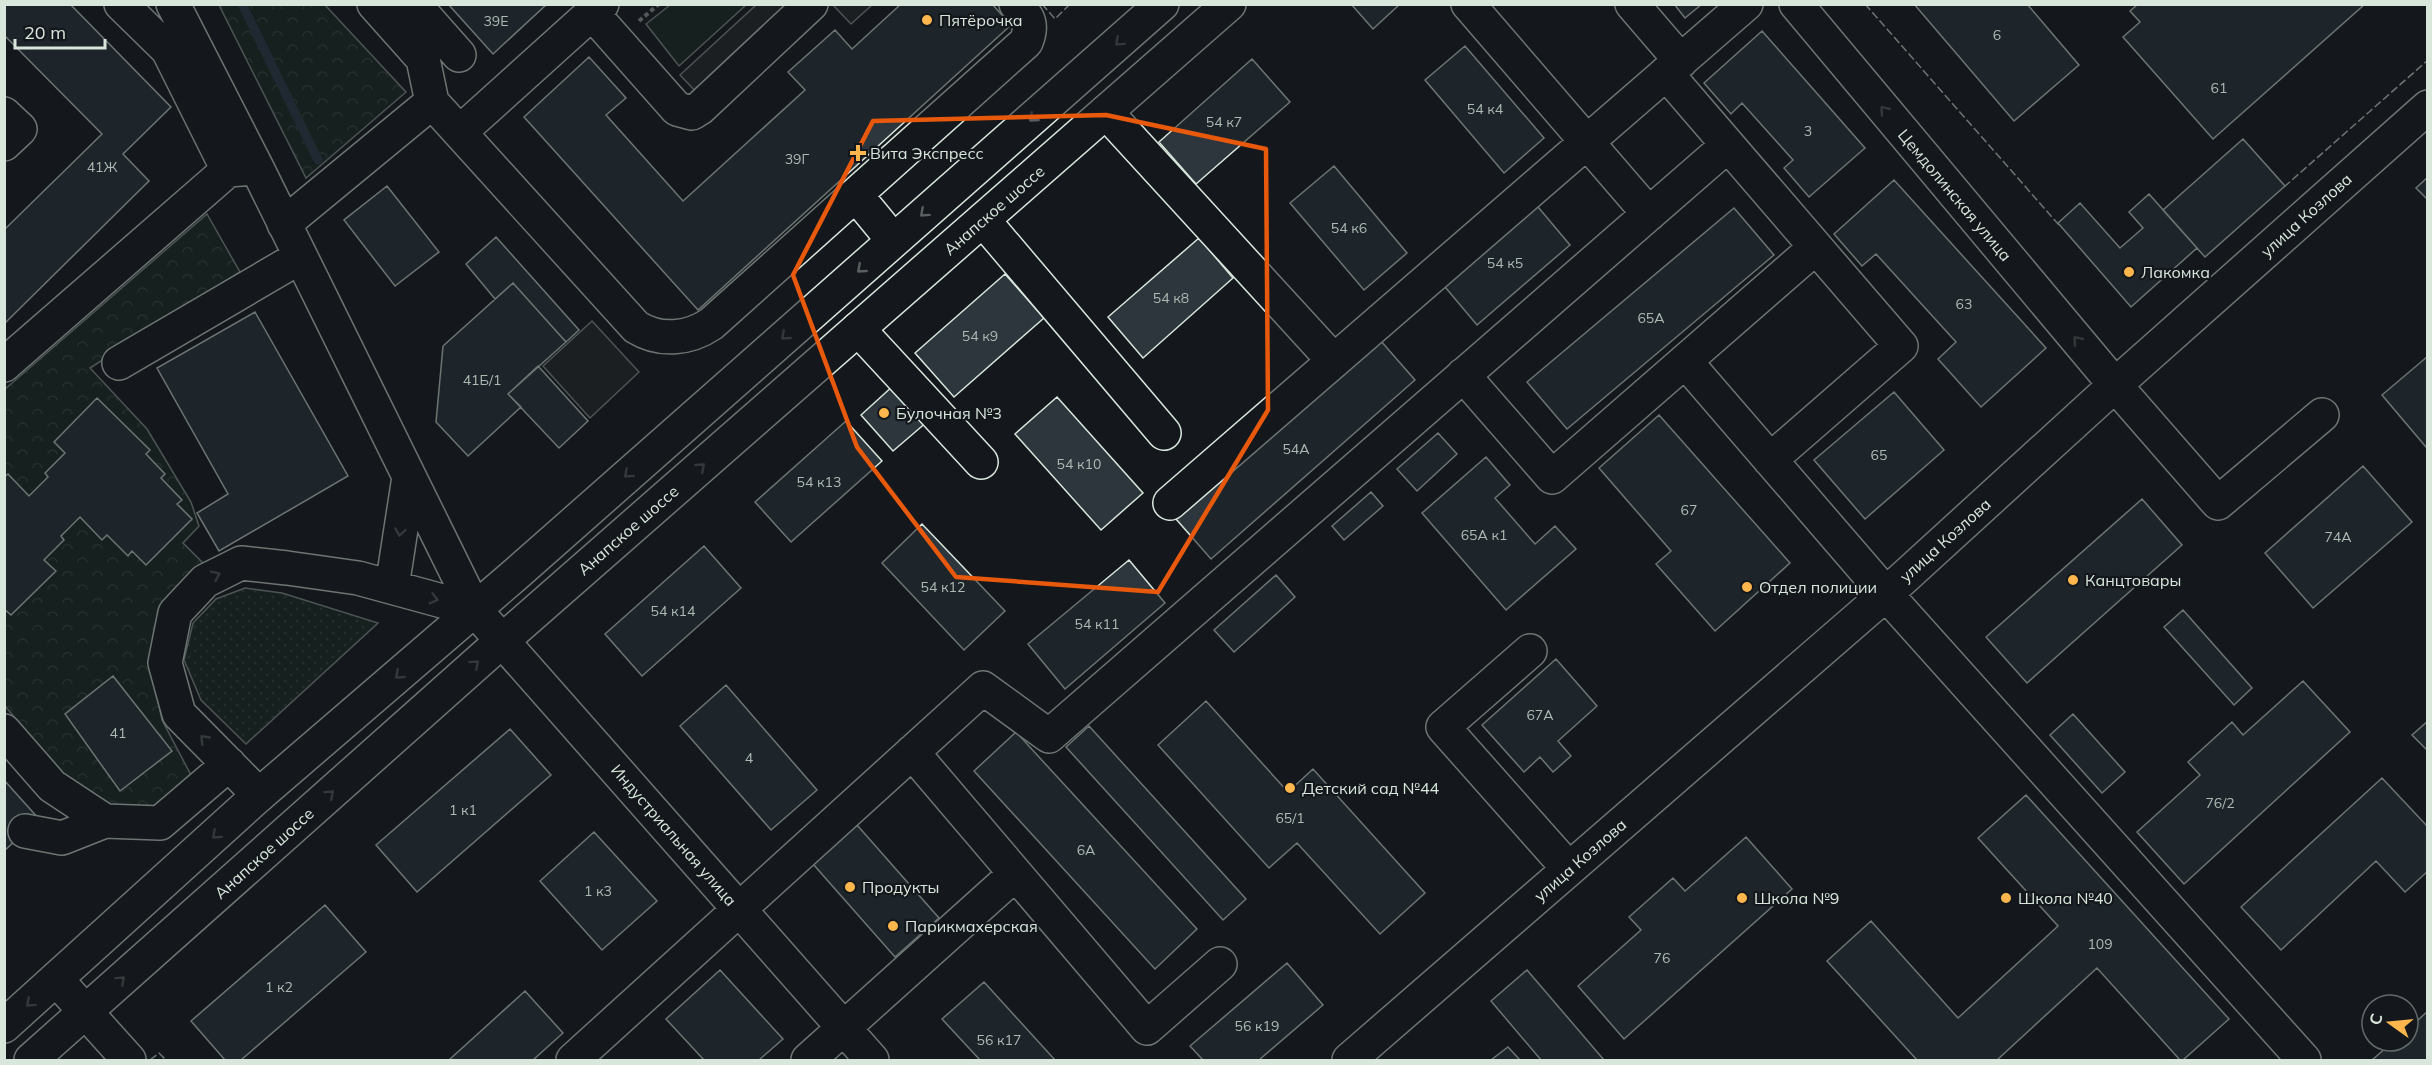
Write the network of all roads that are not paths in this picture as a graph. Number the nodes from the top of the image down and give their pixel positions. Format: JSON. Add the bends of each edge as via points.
{"nodes":[{"id":1,"x":121,"y":4,"type":"edge"},
{"id":2,"x":173,"y":4,"type":"edge"},
{"id":3,"x":374,"y":4,"type":"edge"},
{"id":4,"x":414,"y":4,"type":"edge"},
{"id":5,"x":810,"y":4,"type":"edge"},
{"id":6,"x":1016,"y":4,"type":"edge"},
{"id":7,"x":1162,"y":4,"type":"edge"},
{"id":8,"x":1229,"y":4,"type":"edge"},
{"id":9,"x":1468,"y":4,"type":"edge"},
{"id":10,"x":1632,"y":4,"type":"edge"},
{"id":11,"x":1746,"y":4,"type":"edge"},
{"id":12,"x":1796,"y":4,"type":"edge"},
{"id":13,"x":597,"y":9,"type":"edge"},
{"id":14,"x":1673,"y":67,"type":"junction"},
{"id":15,"x":430,"y":92,"type":"junction"},
{"id":16,"x":2427,"y":107,"type":"edge"},
{"id":17,"x":1106,"y":112,"type":"junction"},
{"id":18,"x":4,"y":114,"type":"edge"},
{"id":19,"x":460,"y":132,"type":"junction"},
{"id":20,"x":1587,"y":142,"type":"junction"},
{"id":21,"x":4,"y":144,"type":"edge"},
{"id":22,"x":1728,"y":145,"type":"junction"},
{"id":23,"x":243,"y":169,"type":"junction"},
{"id":24,"x":856,"y":195,"type":"junction"},
{"id":25,"x":1649,"y":214,"type":"junction"},
{"id":26,"x":983,"y":220,"type":"junction"},
{"id":27,"x":284,"y":224,"type":"junction"},
{"id":28,"x":893,"y":240,"type":"junction"},
{"id":29,"x":1816,"y":247,"type":"junction"},
{"id":30,"x":300,"y":257,"type":"junction"},
{"id":31,"x":858,"y":329,"type":"junction"},
{"id":32,"x":1334,"y":361,"type":"junction"},
{"id":33,"x":1685,"y":361,"type":"junction"},
{"id":34,"x":119,"y":363,"type":"dead end"},
{"id":35,"x":4,"y":365,"type":"edge"},
{"id":36,"x":1463,"y":375,"type":"junction"},
{"id":37,"x":2115,"y":385,"type":"junction"},
{"id":38,"x":2322,"y":415,"type":"dead end"},
{"id":39,"x":1164,"y":433,"type":"dead end"},
{"id":40,"x":1770,"y":460,"type":"junction"},
{"id":41,"x":981,"y":462,"type":"dead end"},
{"id":42,"x":409,"y":477,"type":"junction"},
{"id":43,"x":1170,"y":503,"type":"dead end"},
{"id":44,"x":392,"y":587,"type":"junction"},
{"id":45,"x":1886,"y":594,"type":"junction"},
{"id":46,"x":475,"y":610,"type":"junction"},
{"id":47,"x":503,"y":640,"type":"junction"},
{"id":48,"x":1530,"y":651,"type":"dead end"},
{"id":49,"x":4,"y":730,"type":"edge"},
{"id":50,"x":912,"y":752,"type":"junction"},
{"id":51,"x":229,"y":764,"type":"junction"},
{"id":52,"x":260,"y":795,"type":"junction"},
{"id":53,"x":105,"y":821,"type":"junction"},
{"id":54,"x":25,"y":831,"type":"dead end"},
{"id":55,"x":1569,"y":869,"type":"junction"},
{"id":56,"x":1015,"y":873,"type":"junction"},
{"id":57,"x":739,"y":910,"type":"junction"},
{"id":58,"x":1220,"y":964,"type":"dead end"},
{"id":59,"x":56,"y":980,"type":"junction"},
{"id":60,"x":85,"y":1012,"type":"junction"},
{"id":61,"x":4,"y":1026,"type":"edge"},
{"id":62,"x":844,"y":1028,"type":"junction"},
{"id":63,"x":31,"y":1060,"type":"edge"},
{"id":64,"x":129,"y":1060,"type":"edge"},
{"id":65,"x":573,"y":1060,"type":"edge"},
{"id":66,"x":808,"y":1060,"type":"edge"},
{"id":67,"x":872,"y":1060,"type":"edge"},
{"id":68,"x":1348,"y":1060,"type":"edge"},
{"id":69,"x":2304,"y":1060,"type":"edge"}],
"edges":[{"from":1,"to":23,"type":"main road","via":[[168,50]]},
{"from":2,"to":23,"type":"main road"},
{"from":3,"to":15,"type":"main road","via":[[423,59]]},
{"from":4,"to":15,"type":"main road","via":[[468,46]]},
{"from":5,"to":13,"type":"main road","via":[[692,113],[677,109]]},
{"from":6,"to":24,"type":"main road","via":[[1031,23],[1026,42]]},
{"from":7,"to":28,"type":"main road","one_way":true},
{"from":8,"to":17,"type":"main road","name":"Анапское шоссе"},
{"from":9,"to":20,"type":"main road"},
{"from":10,"to":14,"type":"main road"},
{"from":11,"to":14,"type":"main road"},
{"from":37,"to":12,"type":"main road","name":"Цемдолинская улица","one_way":true},
{"from":13,"to":19,"type":"main road"},
{"from":14,"to":20,"type":"main road"},
{"from":14,"to":22,"type":"main road"},
{"from":15,"to":19,"type":"main road"},
{"from":15,"to":27,"type":"main road"},
{"from":16,"to":37,"type":"main road","name":"улица Козлова"},
{"from":17,"to":26,"type":"main road","name":"Анапское шоссе"},
{"from":17,"to":32,"type":"main road"},
{"from":18,"to":21,"type":"main road","via":[[20,129]]},
{"from":19,"to":24,"type":"main road","via":[[636,327],[659,336],[698,334]]},
{"from":20,"to":25,"type":"main road"},
{"from":20,"to":32,"type":"main road"},
{"from":22,"to":25,"type":"main road"},
{"from":22,"to":29,"type":"main road"},
{"from":23,"to":27,"type":"main road"},
{"from":23,"to":35,"type":"main road"},
{"from":24,"to":28,"type":"main road"},
{"from":25,"to":36,"type":"main road"},
{"from":26,"to":31,"type":"main road","name":"Анапское шоссе"},
{"from":26,"to":39,"type":"main road"},
{"from":27,"to":30,"type":"main road"},
{"from":28,"to":46,"type":"main road","one_way":true},
{"from":29,"to":33,"type":"main road"},
{"from":29,"to":40,"type":"main road","via":[[1901,345]]},
{"from":30,"to":34,"type":"main road"},
{"from":30,"to":42,"type":"main road"},
{"from":31,"to":41,"type":"main road"},
{"from":47,"to":31,"type":"main road","name":"Анапское шоссе","one_way":true},
{"from":32,"to":43,"type":"main road"},
{"from":33,"to":36,"type":"main road","via":[[1552,477]]},
{"from":33,"to":40,"type":"main road"},
{"from":36,"to":50,"type":"main road","via":[[1049,736],[983,688]]},
{"from":37,"to":38,"type":"main road","name":"Цемдолинская улица","via":[[2218,503]]},
{"from":37,"to":45,"type":"main road","name":"улица Козлова"},
{"from":40,"to":45,"type":"main road"},
{"from":42,"to":44,"type":"main road","one_way":true},
{"from":42,"to":46,"type":"main road"},
{"from":44,"to":46,"type":"main road","one_way":true},
{"from":51,"to":44,"type":"main road","one_way":true,"via":[[179,714],[165,663],[175,613],[205,581],[241,563],[358,578]]},
{"from":45,"to":55,"type":"main road","name":"улица Козлова"},
{"from":45,"to":69,"type":"main road"},
{"from":46,"to":47,"type":"main road","name":"Индустриальная улица"},
{"from":46,"to":52,"type":"main road","one_way":true},
{"from":47,"to":57,"type":"main road","name":"Индустриальная улица"},
{"from":60,"to":47,"type":"main road","name":"Анапское шоссе","one_way":true},
{"from":48,"to":55,"type":"main road","via":[[1443,727]]},
{"from":49,"to":53,"type":"main road","via":[[52,786]]},
{"from":50,"to":56,"type":"main road"},
{"from":50,"to":57,"type":"main road"},
{"from":51,"to":52,"type":"main road"},
{"from":51,"to":53,"type":"main road","via":[[160,823]]},
{"from":52,"to":59,"type":"main road","one_way":true},
{"from":53,"to":54,"type":"main road","via":[[62,838]]},
{"from":55,"to":68,"type":"main road","name":"улица Козлова"},
{"from":56,"to":58,"type":"main road","via":[[1147,1028]]},
{"from":56,"to":62,"type":"main road"},
{"from":57,"to":62,"type":"main road","name":"Индустриальная улица"},
{"from":57,"to":65,"type":"main road"},
{"from":59,"to":60,"type":"main road"},
{"from":59,"to":61,"type":"main road","one_way":true},
{"from":60,"to":63,"type":"main road","name":"Анапское шоссе"},
{"from":60,"to":64,"type":"main road"},
{"from":62,"to":66,"type":"main road"},
{"from":62,"to":67,"type":"main road","name":"Индустриальная улица"}]}
